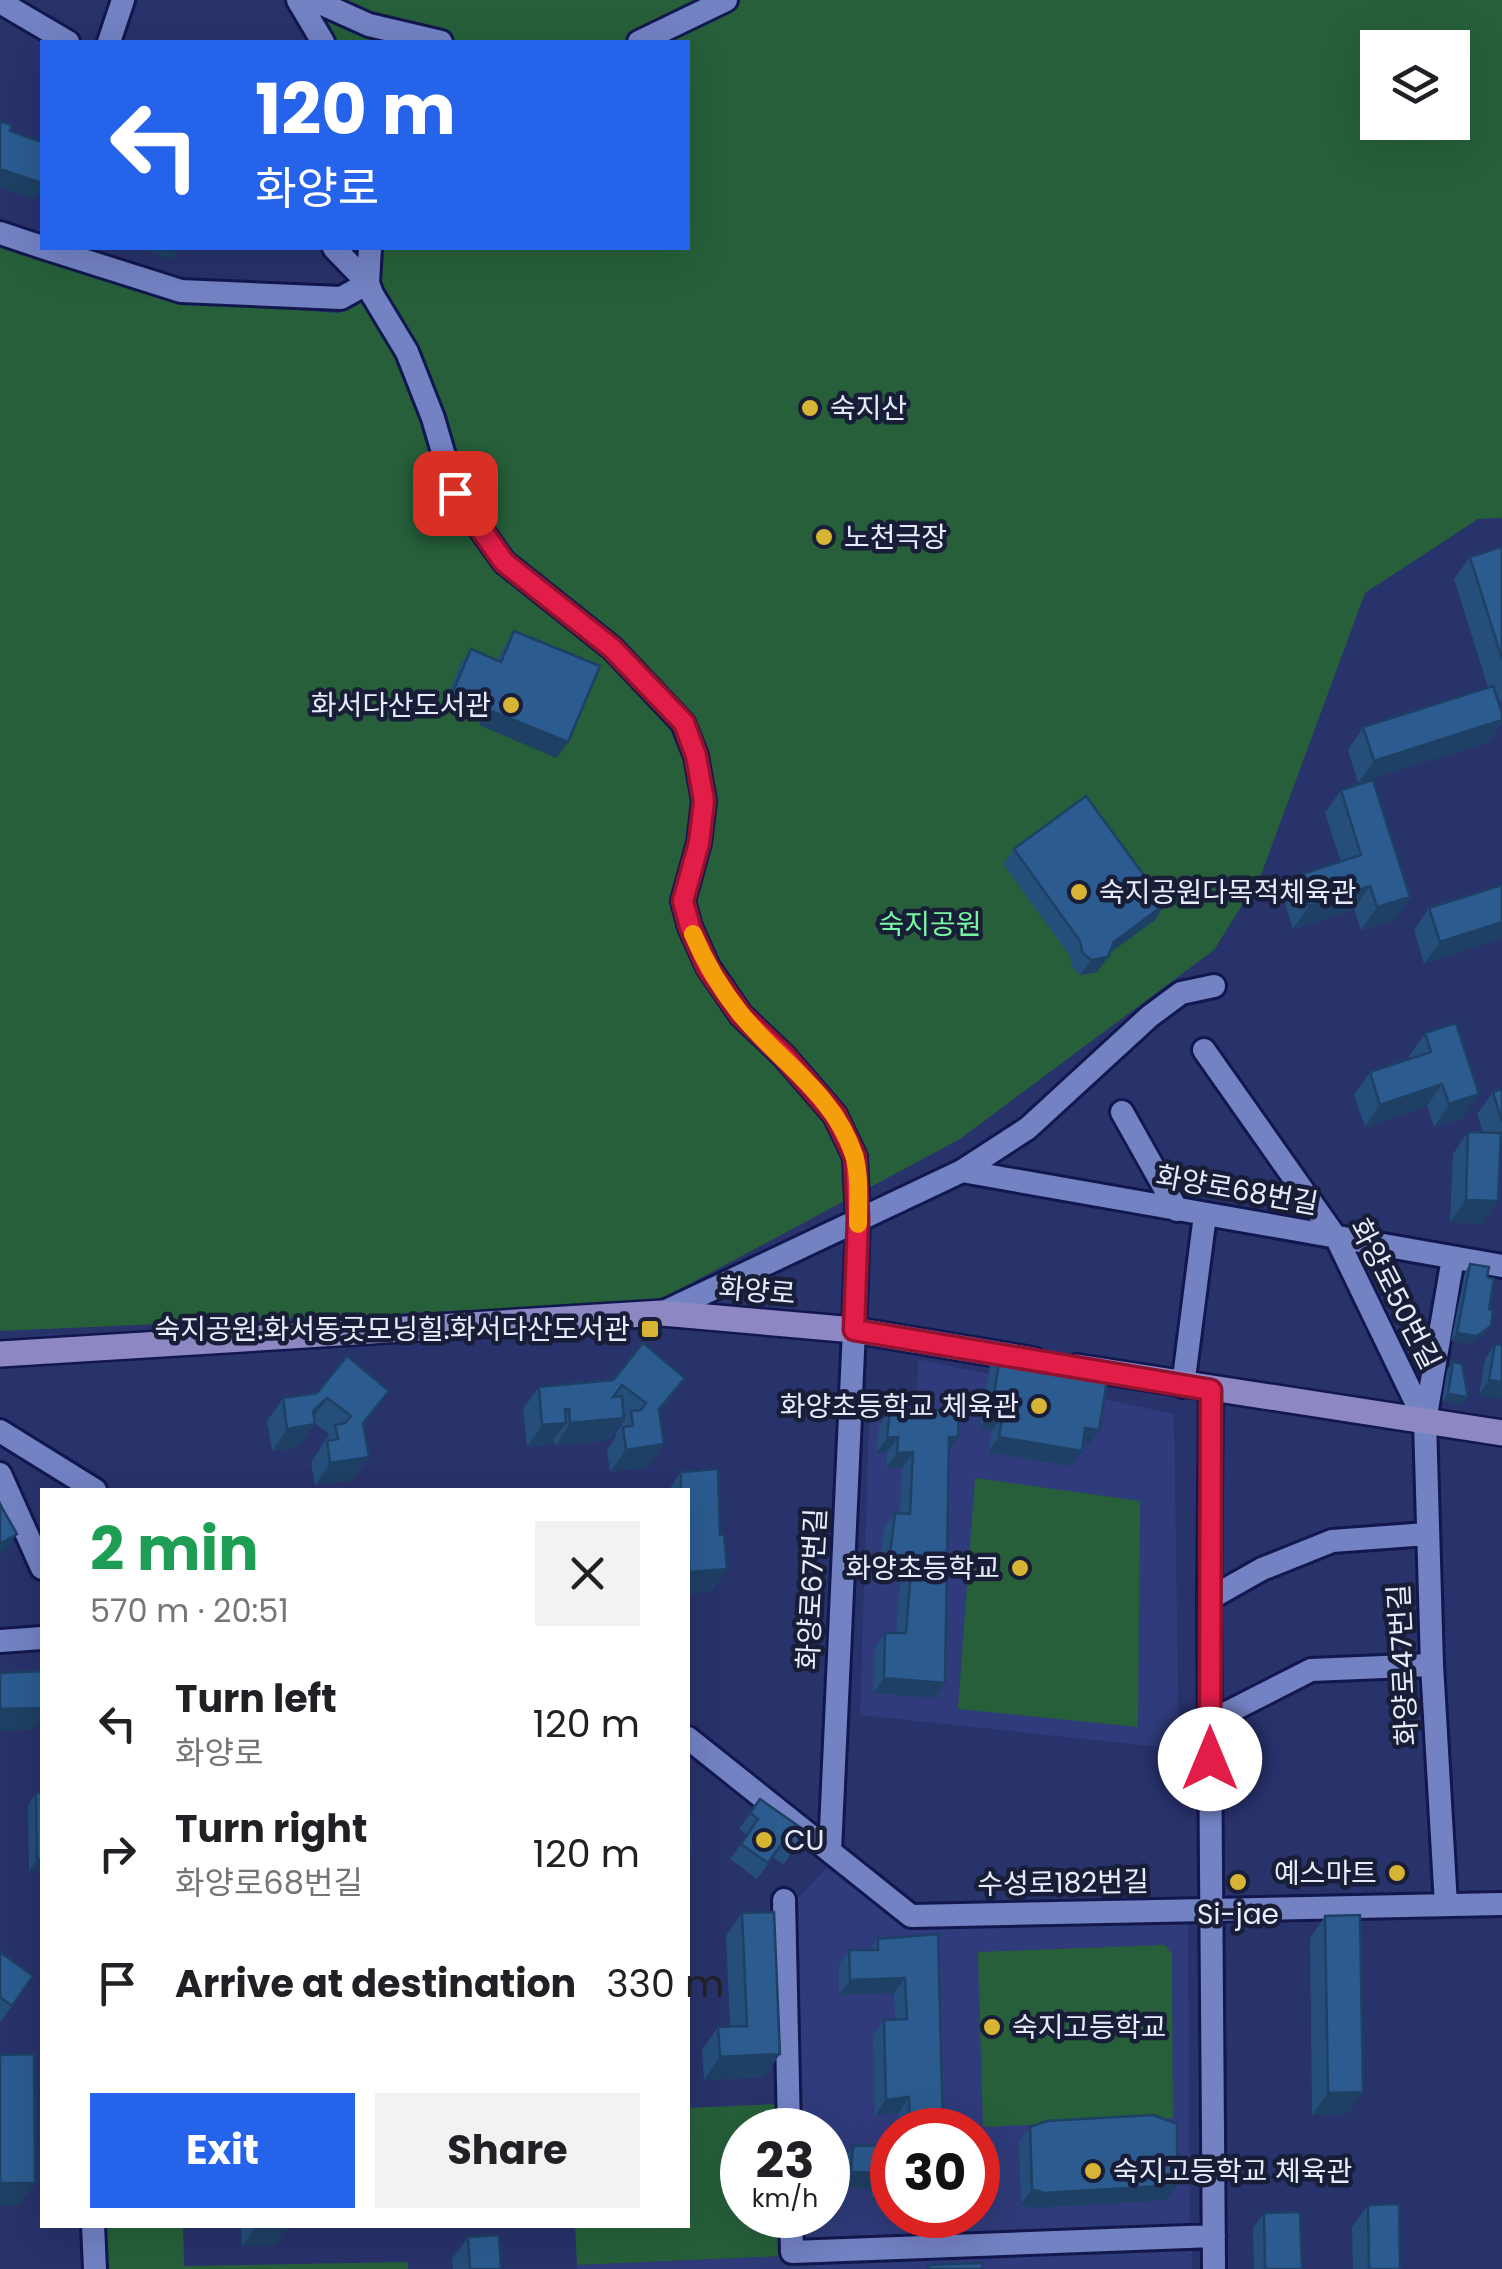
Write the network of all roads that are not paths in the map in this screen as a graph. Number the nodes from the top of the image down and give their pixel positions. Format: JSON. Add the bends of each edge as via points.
{"nodes":[{"id":1,"x":122,"y":0,"type":"edge"},
{"id":2,"x":298,"y":0,"type":"edge"},
{"id":3,"x":312,"y":0,"type":"edge"},
{"id":4,"x":726,"y":0,"type":"edge"},
{"id":5,"x":0,"y":2,"type":"edge"},
{"id":6,"x":65,"y":40,"type":"edge"},
{"id":7,"x":110,"y":40,"type":"edge"},
{"id":8,"x":322,"y":40,"type":"edge"},
{"id":9,"x":433,"y":40,"type":"edge"},
{"id":10,"x":643,"y":40,"type":"edge"},
{"id":11,"x":0,"y":233,"type":"edge"},
{"id":12,"x":40,"y":240,"type":"edge"},
{"id":13,"x":68,"y":250,"type":"edge"},
{"id":14,"x":336,"y":250,"type":"edge"},
{"id":15,"x":370,"y":250,"type":"edge"},
{"id":16,"x":368,"y":283,"type":"junction"},
{"id":17,"x":1214,"y":986,"type":"dead end"},
{"id":18,"x":1204,"y":1050,"type":"dead end"},
{"id":19,"x":1122,"y":1112,"type":"dead end"},
{"id":20,"x":962,"y":1171,"type":"junction"},
{"id":21,"x":1177,"y":1210,"type":"junction"},
{"id":22,"x":1206,"y":1214,"type":"junction"},
{"id":23,"x":858,"y":1219,"type":"junction"},
{"id":24,"x":1337,"y":1239,"type":"junction"},
{"id":25,"x":1453,"y":1258,"type":"junction"},
{"id":26,"x":1502,"y":1266,"type":"edge"},
{"id":27,"x":662,"y":1312,"type":"junction"},
{"id":28,"x":854,"y":1330,"type":"junction"},
{"id":29,"x":0,"y":1354,"type":"edge"},
{"id":30,"x":1183,"y":1386,"type":"junction"},
{"id":31,"x":1211,"y":1390,"type":"junction"},
{"id":32,"x":1425,"y":1421,"type":"junction"},
{"id":33,"x":0,"y":1431,"type":"edge"},
{"id":34,"x":1502,"y":1433,"type":"edge"},
{"id":35,"x":0,"y":1474,"type":"edge"},
{"id":36,"x":93,"y":1488,"type":"edge"},
{"id":37,"x":1428,"y":1534,"type":"junction"},
{"id":38,"x":40,"y":1564,"type":"edge"},
{"id":39,"x":1208,"y":1599,"type":"junction"},
{"id":40,"x":40,"y":1638,"type":"edge"},
{"id":41,"x":0,"y":1641,"type":"edge"},
{"id":42,"x":1432,"y":1664,"type":"junction"},
{"id":43,"x":1210,"y":1722,"type":"junction"},
{"id":44,"x":690,"y":1740,"type":"edge"},
{"id":45,"x":830,"y":1852,"type":"junction"},
{"id":46,"x":784,"y":1900,"type":"dead end"},
{"id":47,"x":1502,"y":1904,"type":"edge"},
{"id":48,"x":1446,"y":1905,"type":"junction"},
{"id":49,"x":1211,"y":1909,"type":"junction"},
{"id":50,"x":789,"y":2108,"type":"edge"},
{"id":51,"x":93,"y":2228,"type":"edge"},
{"id":52,"x":1214,"y":2236,"type":"junction"},
{"id":53,"x":792,"y":2238,"type":"edge"},
{"id":54,"x":94,"y":2269,"type":"edge"},
{"id":55,"x":1214,"y":2269,"type":"edge"}],
"edges":[{"from":1,"to":7,"type":"street"},
{"from":2,"to":8,"type":"street"},
{"from":3,"to":9,"type":"street","via":[[370,25]]},
{"from":4,"to":10,"type":"street"},
{"from":5,"to":6,"type":"street"},
{"from":11,"to":12,"type":"street"},
{"from":13,"to":16,"type":"street","via":[[180,291],[341,298]]},
{"from":14,"to":16,"type":"street"},
{"from":15,"to":16,"type":"street"},
{"from":16,"to":23,"type":"street","via":[[406,352],[455,493],[472,518],[504,562],[612,648],[684,723],[704,801],[683,901],[690,927],[741,1015],[835,1115],[855,1157]]},
{"from":17,"to":20,"type":"street","via":[[1181,993],[1028,1128]]},
{"from":18,"to":24,"type":"street","name":"화양로50번길"},
{"from":19,"to":21,"type":"street"},
{"from":20,"to":21,"type":"street","name":"화양로68번길"},
{"from":20,"to":23,"type":"street"},
{"from":21,"to":22,"type":"street","name":"화양로68번길"},
{"from":22,"to":24,"type":"street","name":"화양로68번길"},
{"from":22,"to":30,"type":"street"},
{"from":23,"to":27,"type":"street"},
{"from":23,"to":28,"type":"street"},
{"from":24,"to":25,"type":"street","name":"화양로68번길"},
{"from":24,"to":32,"type":"street","name":"화양로50번길"},
{"from":25,"to":26,"type":"street","name":"화양로68번길"},
{"from":25,"to":32,"type":"street"},
{"from":27,"to":28,"type":"street","name":"화양로"},
{"from":27,"to":29,"type":"street","name":"화양로"},
{"from":28,"to":30,"type":"street","name":"화양로"},
{"from":28,"to":45,"type":"street","name":"화양로67번길"},
{"from":30,"to":31,"type":"street","name":"화양로"},
{"from":31,"to":32,"type":"street","name":"화양로"},
{"from":31,"to":39,"type":"street"},
{"from":32,"to":34,"type":"street","name":"화양로"},
{"from":32,"to":37,"type":"street","name":"화양로47번길"},
{"from":33,"to":36,"type":"street"},
{"from":35,"to":38,"type":"street"},
{"from":37,"to":39,"type":"street","via":[[1332,1541]]},
{"from":37,"to":42,"type":"street","name":"화양로47번길"},
{"from":39,"to":43,"type":"street"},
{"from":40,"to":41,"type":"street"},
{"from":42,"to":43,"type":"street","via":[[1311,1670]]},
{"from":42,"to":48,"type":"street","name":"화양로47번길"},
{"from":43,"to":49,"type":"street"},
{"from":44,"to":45,"type":"street","name":"수성로182번길"},
{"from":45,"to":49,"type":"street","name":"수성로182번길","via":[[911,1916]]},
{"from":46,"to":50,"type":"street"},
{"from":47,"to":48,"type":"street","name":"수성로182번길"},
{"from":48,"to":49,"type":"street","name":"수성로182번길"},
{"from":49,"to":52,"type":"street"},
{"from":51,"to":54,"type":"street"},
{"from":52,"to":53,"type":"street","via":[[792,2252]]},
{"from":52,"to":55,"type":"street"}]}
